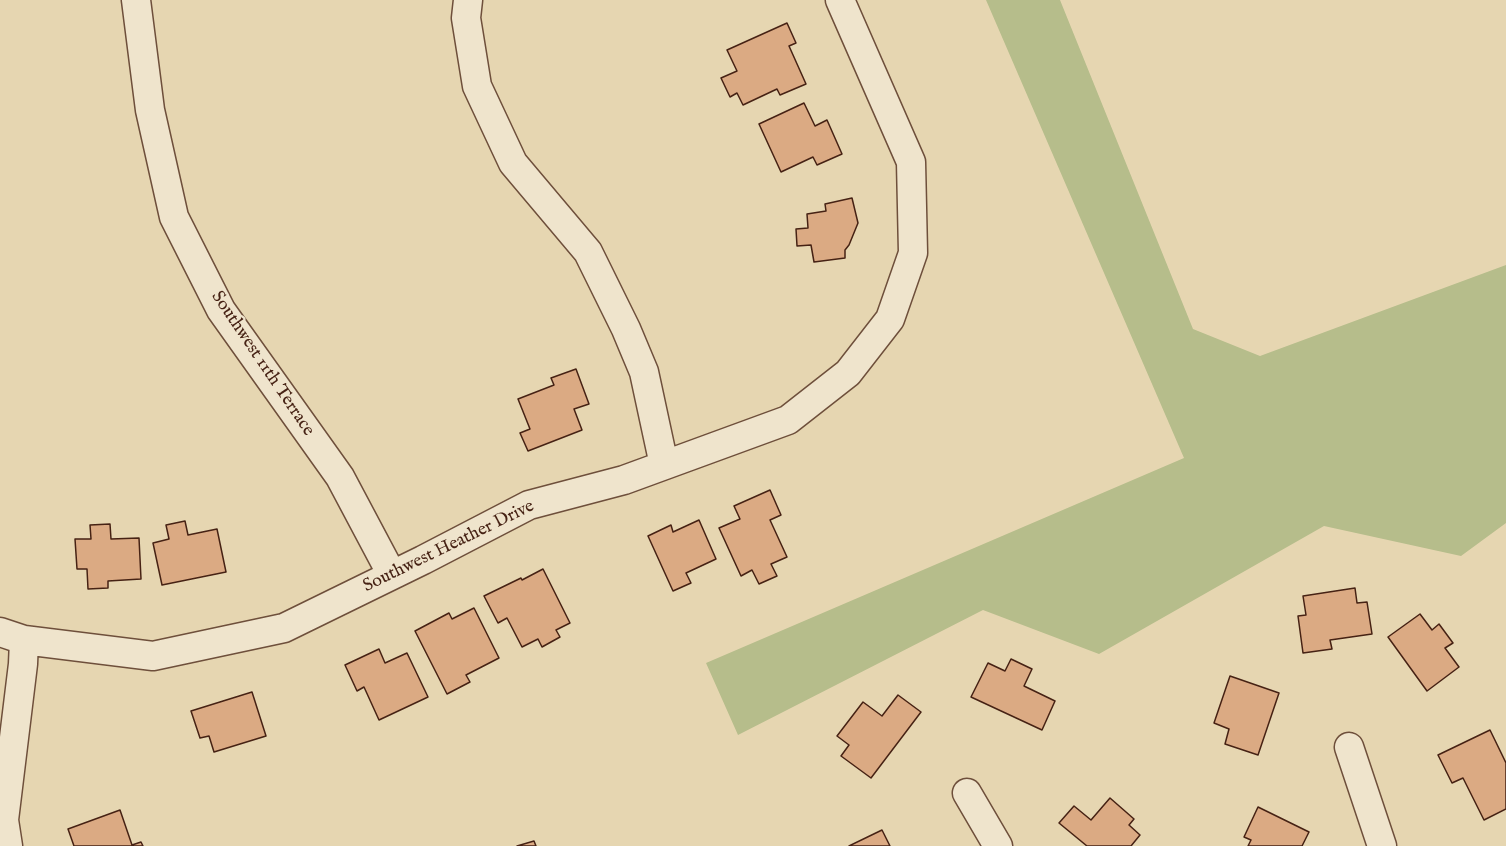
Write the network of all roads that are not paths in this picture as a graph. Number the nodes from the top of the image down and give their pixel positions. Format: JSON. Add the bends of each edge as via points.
{"nodes":[{"id":1,"x":136,"y":0,"type":"edge"},
{"id":2,"x":468,"y":0,"type":"edge"},
{"id":3,"x":840,"y":0,"type":"edge"},
{"id":4,"x":664,"y":465,"type":"junction"},
{"id":5,"x":392,"y":575,"type":"junction"},
{"id":6,"x":12,"y":636,"type":"edge"},
{"id":7,"x":1349,"y":747,"type":"dead end"},
{"id":8,"x":967,"y":793,"type":"dead end"},
{"id":9,"x":8,"y":846,"type":"edge"},
{"id":10,"x":998,"y":846,"type":"edge"},
{"id":11,"x":1382,"y":846,"type":"edge"}],
"edges":[{"from":1,"to":5,"type":"street","name":"Southwest 11th Terrace","via":[[150,110],[174,217],[221,310],[340,477]]},
{"from":2,"to":4,"type":"street","via":[[466,18],[477,86],[513,163],[588,252],[644,372]]},
{"from":3,"to":4,"type":"street","name":"Southwest Heather Drive","via":[[911,162],[913,253],[890,319],[848,373],[788,420]]},
{"from":4,"to":5,"type":"street","name":"Southwest Heather Drive","via":[[624,480],[529,505]]},
{"from":5,"to":6,"type":"street","name":"Southwest Heather Drive","via":[[284,628],[153,656]]},
{"from":6,"to":9,"type":"street","via":[[23,664],[4,820]]},
{"from":7,"to":11,"type":"street"},
{"from":8,"to":10,"type":"street"}]}
